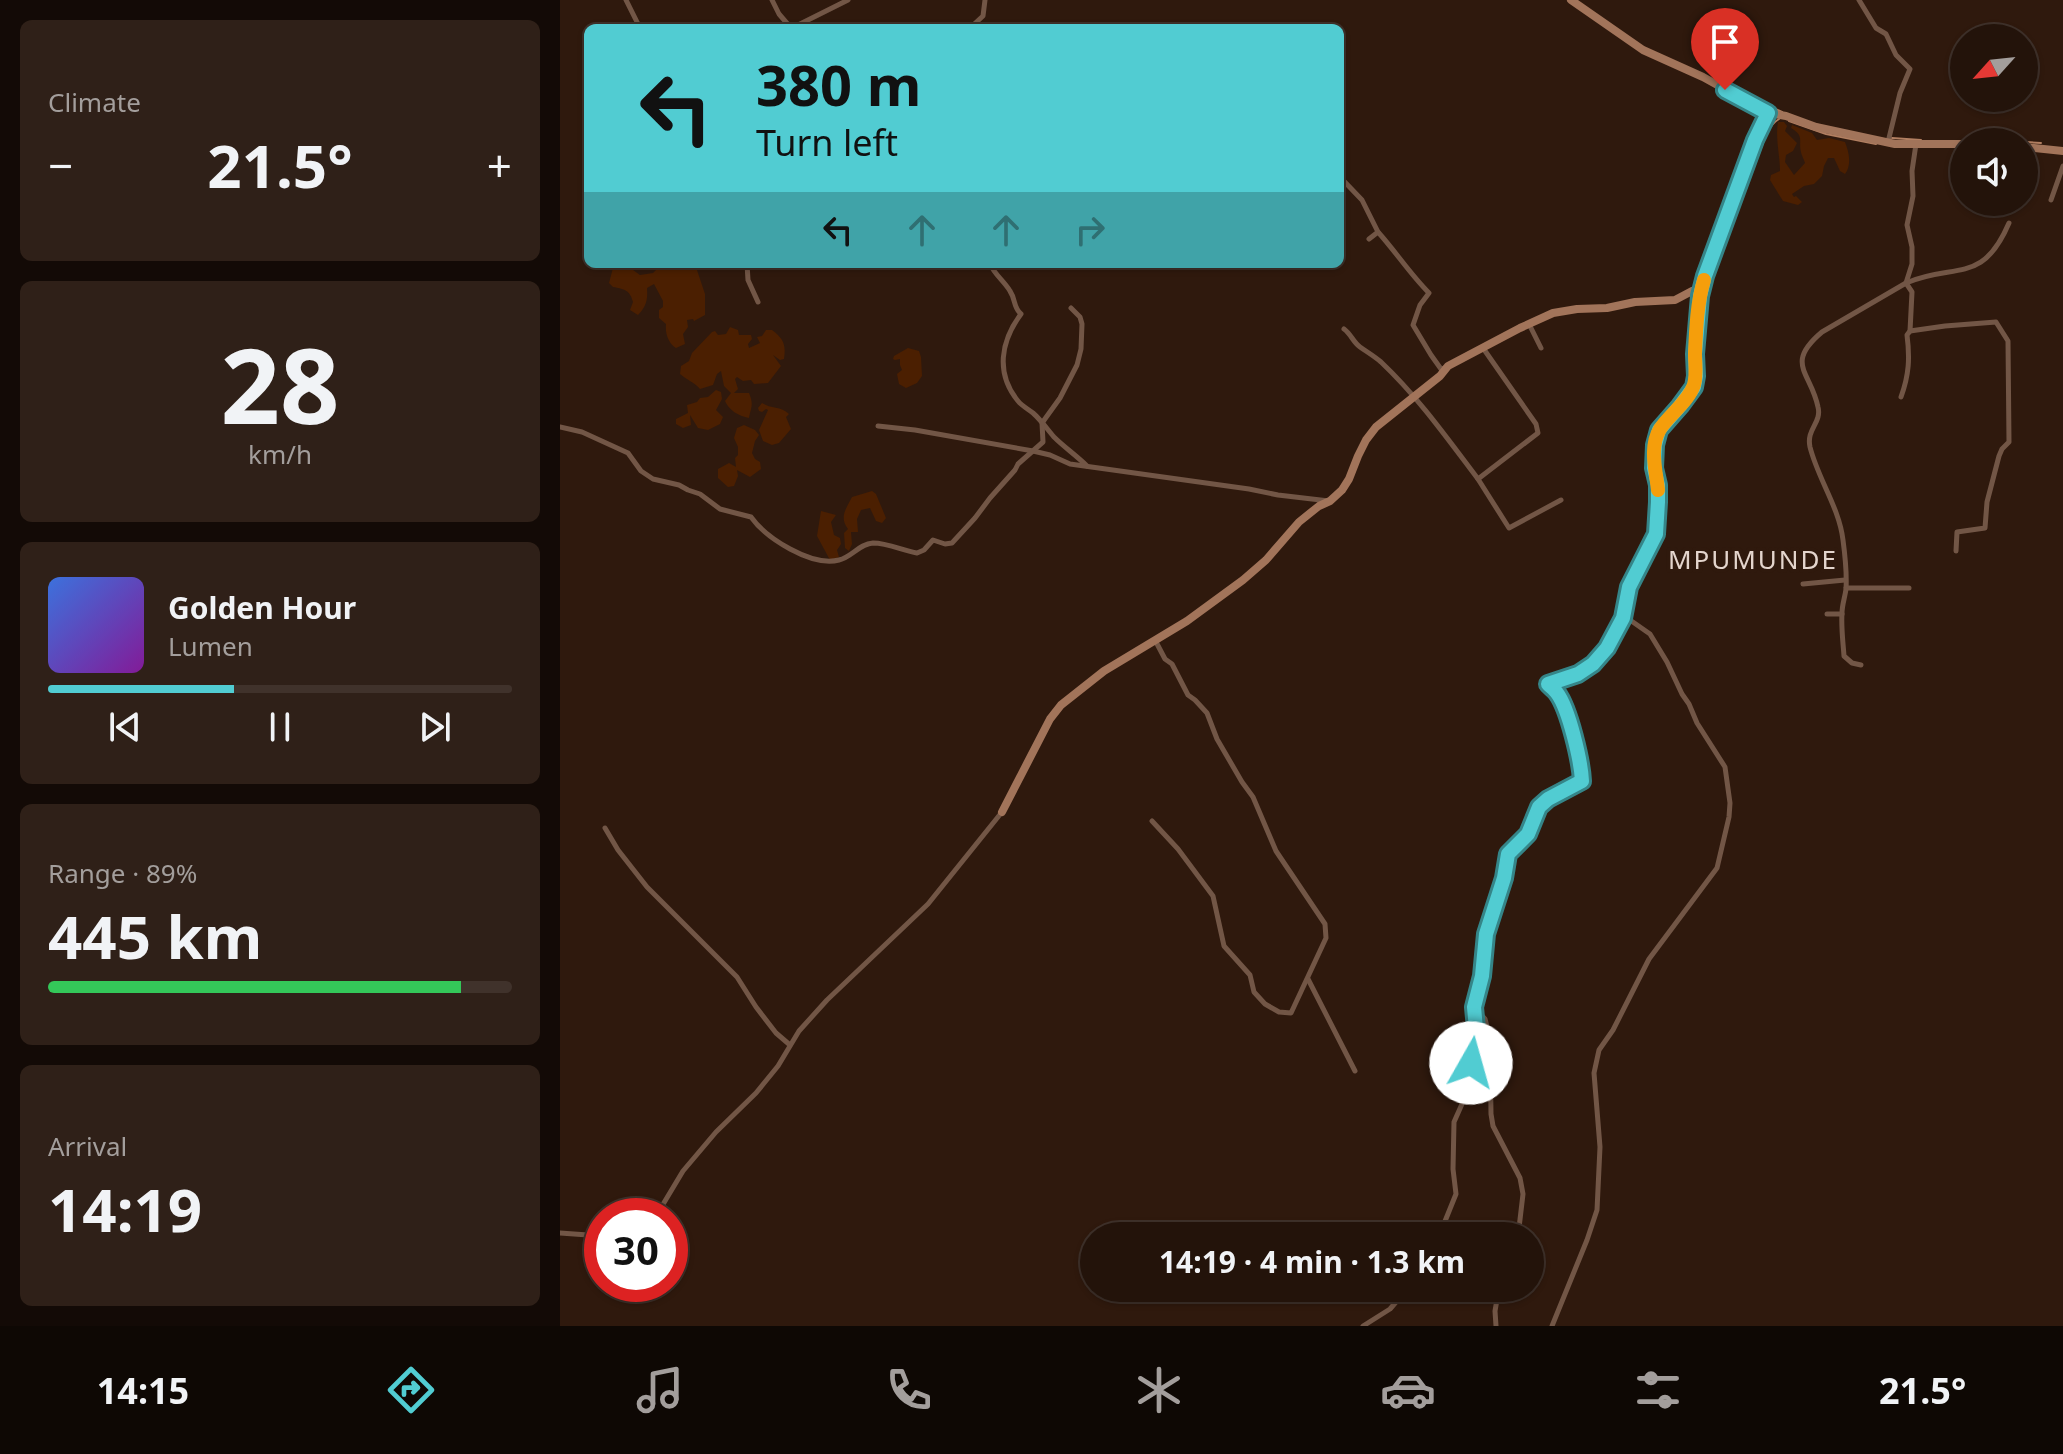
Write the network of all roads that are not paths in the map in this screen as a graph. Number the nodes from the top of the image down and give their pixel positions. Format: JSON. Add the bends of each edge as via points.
{"nodes":[{"id":1,"x":626,"y":0,"type":"edge"},
{"id":2,"x":772,"y":0,"type":"edge"},
{"id":3,"x":848,"y":0,"type":"edge"},
{"id":4,"x":985,"y":0,"type":"edge"},
{"id":5,"x":1571,"y":0,"type":"edge"},
{"id":6,"x":1859,"y":0,"type":"edge"},
{"id":7,"x":638,"y":24,"type":"edge"},
{"id":8,"x":788,"y":24,"type":"edge"},
{"id":9,"x":800,"y":24,"type":"edge"},
{"id":10,"x":974,"y":24,"type":"edge"},
{"id":11,"x":1768,"y":113,"type":"junction"},
{"id":12,"x":1888,"y":142,"type":"junction"},
{"id":13,"x":1916,"y":144,"type":"junction"},
{"id":14,"x":1950,"y":144,"type":"edge"},
{"id":15,"x":2038,"y":148,"type":"edge"},
{"id":16,"x":2063,"y":151,"type":"edge"},
{"id":17,"x":2063,"y":166,"type":"edge"},
{"id":18,"x":1344,"y":181,"type":"edge"},
{"id":19,"x":2051,"y":200,"type":"dead end"},
{"id":20,"x":2009,"y":223,"type":"dead end"},
{"id":21,"x":1378,"y":232,"type":"junction"},
{"id":22,"x":1369,"y":239,"type":"dead end"},
{"id":23,"x":747,"y":268,"type":"edge"},
{"id":24,"x":992,"y":268,"type":"edge"},
{"id":25,"x":1906,"y":283,"type":"junction"},
{"id":26,"x":1701,"y":289,"type":"junction"},
{"id":27,"x":758,"y":302,"type":"dead end"},
{"id":28,"x":1071,"y":308,"type":"dead end"},
{"id":29,"x":1529,"y":324,"type":"junction"},
{"id":30,"x":1344,"y":329,"type":"dead end"},
{"id":31,"x":1910,"y":331,"type":"junction"},
{"id":32,"x":1483,"y":348,"type":"junction"},
{"id":33,"x":1541,"y":348,"type":"dead end"},
{"id":34,"x":1448,"y":366,"type":"junction"},
{"id":35,"x":1413,"y":396,"type":"junction"},
{"id":36,"x":1901,"y":397,"type":"dead end"},
{"id":37,"x":1042,"y":423,"type":"junction"},
{"id":38,"x":878,"y":426,"type":"dead end"},
{"id":39,"x":560,"y":427,"type":"edge"},
{"id":40,"x":1033,"y":451,"type":"junction"},
{"id":41,"x":1088,"y":466,"type":"junction"},
{"id":42,"x":1478,"y":479,"type":"junction"},
{"id":43,"x":1561,"y":500,"type":"dead end"},
{"id":44,"x":1330,"y":501,"type":"junction"},
{"id":45,"x":1956,"y":551,"type":"dead end"},
{"id":46,"x":1845,"y":580,"type":"junction"},
{"id":47,"x":1803,"y":584,"type":"dead end"},
{"id":48,"x":1846,"y":588,"type":"junction"},
{"id":49,"x":1909,"y":588,"type":"dead end"},
{"id":50,"x":1827,"y":614,"type":"dead end"},
{"id":51,"x":1842,"y":614,"type":"junction"},
{"id":52,"x":1623,"y":618,"type":"junction"},
{"id":53,"x":1155,"y":640,"type":"junction"},
{"id":54,"x":1861,"y":665,"type":"dead end"},
{"id":55,"x":1002,"y":812,"type":"joint"},
{"id":56,"x":1152,"y":821,"type":"dead end"},
{"id":57,"x":605,"y":828,"type":"dead end"},
{"id":58,"x":1308,"y":978,"type":"junction"},
{"id":59,"x":1474,"y":1007,"type":"junction"},
{"id":60,"x":790,"y":1045,"type":"junction"},
{"id":61,"x":1355,"y":1071,"type":"dead end"},
{"id":62,"x":667,"y":1198,"type":"edge"},
{"id":63,"x":1445,"y":1222,"type":"edge"},
{"id":64,"x":1520,"y":1222,"type":"edge"},
{"id":65,"x":560,"y":1233,"type":"edge"},
{"id":66,"x":584,"y":1235,"type":"edge"},
{"id":67,"x":1396,"y":1302,"type":"edge"},
{"id":68,"x":1497,"y":1302,"type":"edge"},
{"id":69,"x":1363,"y":1326,"type":"edge"},
{"id":70,"x":1496,"y":1326,"type":"edge"},
{"id":71,"x":1552,"y":1326,"type":"edge"}],
"edges":[{"from":1,"to":7,"type":"street"},
{"from":2,"to":8,"type":"street"},
{"from":3,"to":9,"type":"street"},
{"from":4,"to":10,"type":"street","via":[[983,16]]},
{"from":5,"to":11,"type":"street","via":[[1643,50]]},
{"from":6,"to":12,"type":"street","via":[[1910,69]]},
{"from":11,"to":12,"type":"street"},
{"from":11,"to":26,"type":"street"},
{"from":12,"to":13,"type":"street"},
{"from":13,"to":14,"type":"street"},
{"from":13,"to":25,"type":"street","via":[[1907,225],[1912,264]]},
{"from":15,"to":16,"type":"street"},
{"from":17,"to":19,"type":"street"},
{"from":18,"to":21,"type":"street","via":[[1362,200]]},
{"from":20,"to":25,"type":"street","via":[[1983,262]]},
{"from":21,"to":22,"type":"street"},
{"from":21,"to":34,"type":"street","via":[[1429,293],[1413,325],[1441,369]]},
{"from":23,"to":27,"type":"street"},
{"from":24,"to":37,"type":"street","via":[[1021,314],[1003,352],[1008,383],[1018,401]]},
{"from":25,"to":31,"type":"street","via":[[1912,292]]},
{"from":25,"to":46,"type":"street","via":[[1822,332],[1802,355],[1819,411],[1810,446],[1841,525]]},
{"from":26,"to":29,"type":"street","via":[[1675,300],[1553,313]]},
{"from":26,"to":52,"type":"street","via":[[1694,387],[1659,430],[1656,534],[1629,587]]},
{"from":28,"to":37,"type":"street","via":[[1082,324],[1077,365]]},
{"from":29,"to":32,"type":"street"},
{"from":29,"to":33,"type":"street"},
{"from":30,"to":35,"type":"street"},
{"from":31,"to":36,"type":"street","via":[[1908,377]]},
{"from":31,"to":45,"type":"street","via":[[1996,322],[2008,341],[2009,442],[1999,456],[1985,528],[1957,532]]},
{"from":32,"to":34,"type":"street"},
{"from":32,"to":42,"type":"street","via":[[1538,433]]},
{"from":34,"to":35,"type":"street"},
{"from":35,"to":42,"type":"street"},
{"from":35,"to":44,"type":"street","via":[[1376,427],[1349,479]]},
{"from":37,"to":40,"type":"street","via":[[1043,442]]},
{"from":37,"to":41,"type":"street"},
{"from":38,"to":40,"type":"street"},
{"from":39,"to":40,"type":"street","via":[[628,453],[653,479],[751,517],[767,534],[806,557],[830,560],[871,543],[917,553],[933,540],[952,543]]},
{"from":40,"to":41,"type":"street"},
{"from":41,"to":44,"type":"street"},
{"from":42,"to":43,"type":"street","via":[[1509,528]]},
{"from":44,"to":53,"type":"street","via":[[1299,522],[1243,580]]},
{"from":46,"to":47,"type":"street"},
{"from":46,"to":48,"type":"street"},
{"from":48,"to":49,"type":"street"},
{"from":48,"to":51,"type":"street"},
{"from":50,"to":51,"type":"street"},
{"from":51,"to":54,"type":"street","via":[[1845,659]]},
{"from":52,"to":59,"type":"street","via":[[1593,664],[1548,684],[1567,714],[1582,781],[1539,807],[1528,834],[1508,854],[1487,927]]},
{"from":52,"to":71,"type":"street","via":[[1650,634],[1725,767],[1729,817],[1717,868],[1649,959],[1599,1050],[1594,1073],[1600,1147],[1597,1210]]},
{"from":53,"to":55,"type":"street","via":[[1061,705]]},
{"from":53,"to":58,"type":"street","via":[[1188,695],[1207,713],[1276,851],[1325,924],[1326,938]]},
{"from":55,"to":60,"type":"street","via":[[928,904],[827,1000]]},
{"from":56,"to":58,"type":"street","via":[[1213,896],[1224,946],[1250,975],[1254,992],[1265,1004],[1291,1013]]},
{"from":57,"to":60,"type":"street","via":[[647,887],[737,977]]},
{"from":58,"to":61,"type":"street"},
{"from":59,"to":63,"type":"street","via":[[1471,1063],[1454,1122],[1456,1194]]},
{"from":59,"to":64,"type":"street","via":[[1485,1019],[1490,1038],[1493,1126],[1520,1178]]},
{"from":60,"to":62,"type":"street","via":[[756,1093],[683,1171]]},
{"from":65,"to":66,"type":"street"},
{"from":67,"to":69,"type":"street"},
{"from":68,"to":70,"type":"street"}]}
